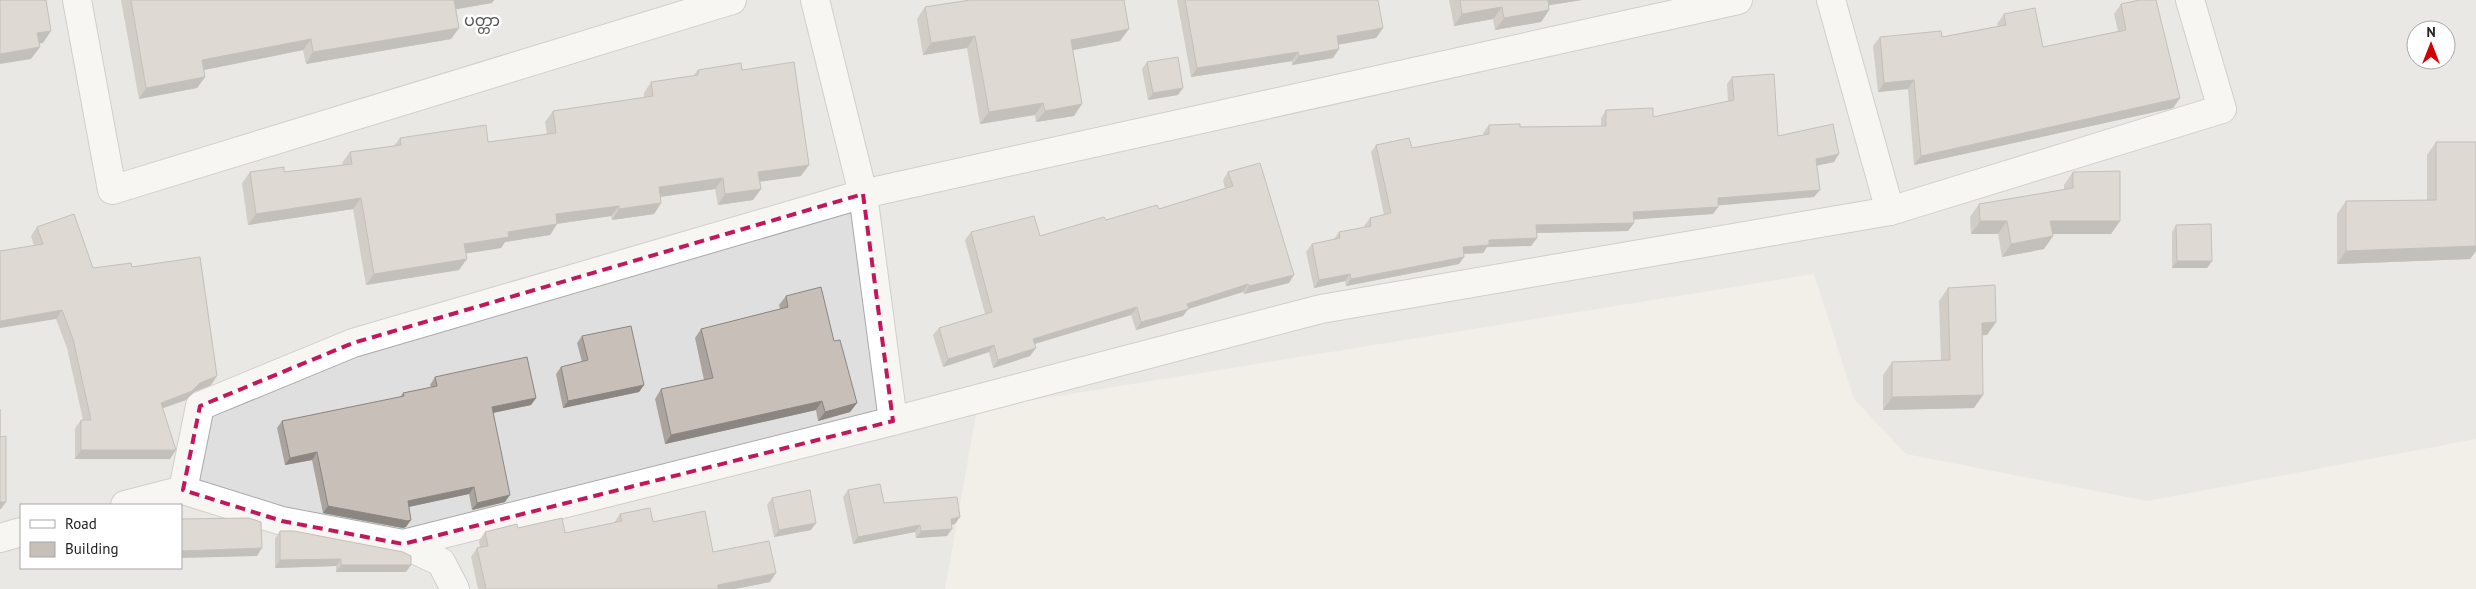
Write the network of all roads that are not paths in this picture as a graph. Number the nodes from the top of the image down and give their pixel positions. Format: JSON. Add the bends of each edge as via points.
{"nodes":[{"id":1,"x":77,"y":0,"type":"edge"},
{"id":2,"x":732,"y":0,"type":"edge"},
{"id":3,"x":815,"y":0,"type":"edge"},
{"id":4,"x":1738,"y":0,"type":"edge"},
{"id":5,"x":1831,"y":0,"type":"edge"},
{"id":6,"x":2190,"y":0,"type":"edge"},
{"id":7,"x":863,"y":194,"type":"junction"},
{"id":8,"x":1890,"y":211,"type":"junction"},
{"id":9,"x":893,"y":421,"type":"junction"},
{"id":10,"x":183,"y":490,"type":"junction"},
{"id":11,"x":129,"y":504,"type":"edge"},
{"id":12,"x":20,"y":532,"type":"edge"},
{"id":13,"x":0,"y":538,"type":"edge"},
{"id":14,"x":403,"y":544,"type":"junction"},
{"id":15,"x":455,"y":589,"type":"edge"}],
"edges":[{"from":1,"to":2,"type":"street","via":[[112,190]]},
{"from":3,"to":7,"type":"street"},
{"from":4,"to":7,"type":"street"},
{"from":5,"to":8,"type":"street"},
{"from":6,"to":8,"type":"street","via":[[2222,108]]},
{"from":7,"to":9,"type":"street"},
{"from":7,"to":10,"type":"street","via":[[353,343],[200,406]]},
{"from":8,"to":9,"type":"street","via":[[1321,309]]},
{"from":9,"to":14,"type":"street"},
{"from":10,"to":11,"type":"street"},
{"from":10,"to":14,"type":"street","via":[[282,521]]},
{"from":12,"to":13,"type":"street"},
{"from":14,"to":15,"type":"street","via":[[441,562]]}]}
